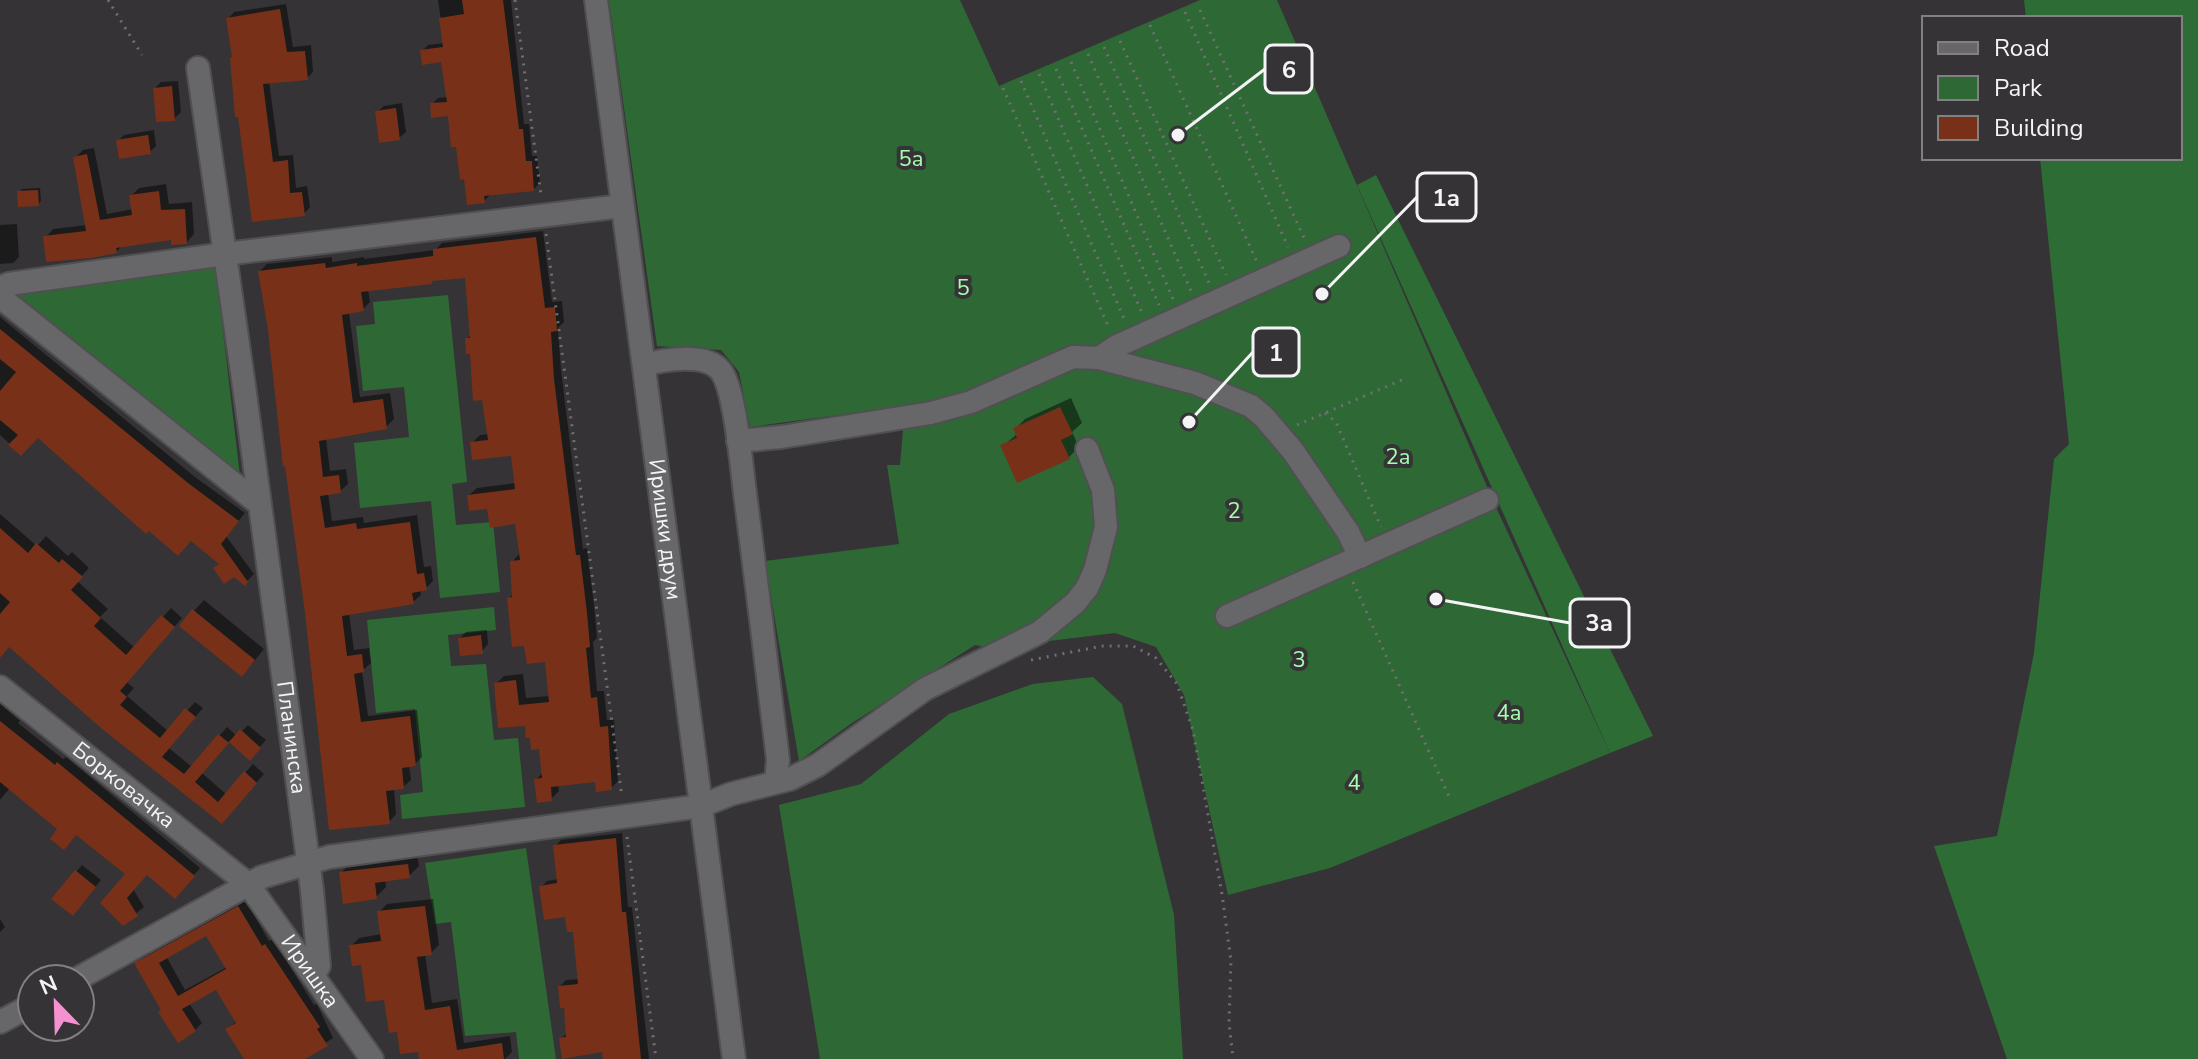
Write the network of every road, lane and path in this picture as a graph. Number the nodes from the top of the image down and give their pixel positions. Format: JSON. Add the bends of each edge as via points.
{"nodes":[{"id":1,"x":108,"y":0,"type":"edge"},
{"id":2,"x":515,"y":0,"type":"edge"},
{"id":3,"x":596,"y":0,"type":"edge"},
{"id":4,"x":1200,"y":10,"type":"dead end"},
{"id":5,"x":1185,"y":12,"type":"dead end"},
{"id":6,"x":1150,"y":25,"type":"dead end"},
{"id":7,"x":1120,"y":41,"type":"dead end"},
{"id":8,"x":1104,"y":47,"type":"dead end"},
{"id":9,"x":1088,"y":54,"type":"dead end"},
{"id":10,"x":142,"y":55,"type":"dead end"},
{"id":11,"x":1071,"y":62,"type":"dead end"},
{"id":12,"x":198,"y":68,"type":"dead end"},
{"id":13,"x":1056,"y":69,"type":"dead end"},
{"id":14,"x":1039,"y":74,"type":"dead end"},
{"id":15,"x":1021,"y":81,"type":"dead end"},
{"id":16,"x":1003,"y":88,"type":"dead end"},
{"id":17,"x":622,"y":206,"type":"junction"},
{"id":18,"x":544,"y":216,"type":"junction"},
{"id":19,"x":1339,"y":246,"type":"dead end"},
{"id":20,"x":225,"y":254,"type":"junction"},
{"id":21,"x":1304,"y":262,"type":"junction"},
{"id":22,"x":1265,"y":280,"type":"junction"},
{"id":23,"x":0,"y":291,"type":"edge"},
{"id":24,"x":0,"y":297,"type":"edge"},
{"id":25,"x":1166,"y":324,"type":"junction"},
{"id":26,"x":645,"y":365,"type":"junction"},
{"id":27,"x":1404,"y":379,"type":"dead end"},
{"id":28,"x":1325,"y":413,"type":"junction"},
{"id":29,"x":1279,"y":433,"type":"junction"},
{"id":30,"x":738,"y":441,"type":"junction"},
{"id":31,"x":1087,"y":449,"type":"dead end"},
{"id":32,"x":258,"y":500,"type":"junction"},
{"id":33,"x":1487,"y":500,"type":"dead end"},
{"id":34,"x":1388,"y":544,"type":"junction"},
{"id":35,"x":1352,"y":560,"type":"junction"},
{"id":36,"x":1227,"y":616,"type":"dead end"},
{"id":37,"x":1028,"y":660,"type":"dead end"},
{"id":38,"x":0,"y":687,"type":"edge"},
{"id":39,"x":776,"y":782,"type":"junction"},
{"id":40,"x":1451,"y":801,"type":"dead end"},
{"id":41,"x":701,"y":806,"type":"junction"},
{"id":42,"x":624,"y":817,"type":"junction"},
{"id":43,"x":307,"y":863,"type":"junction"},
{"id":44,"x":248,"y":884,"type":"junction"},
{"id":45,"x":96,"y":968,"type":"edge"},
{"id":46,"x":313,"y":975,"type":"junction"},
{"id":47,"x":372,"y":1059,"type":"edge"},
{"id":48,"x":656,"y":1059,"type":"edge"},
{"id":49,"x":734,"y":1059,"type":"edge"},
{"id":50,"x":1233,"y":1059,"type":"edge"}],
"edges":[{"from":1,"to":10,"type":"path"},
{"from":2,"to":18,"type":"path"},
{"from":3,"to":17,"type":"street","name":"Иришки друм"},
{"from":4,"to":21,"type":"path"},
{"from":5,"to":21,"type":"path"},
{"from":6,"to":22,"type":"path"},
{"from":7,"to":25,"type":"path"},
{"from":8,"to":25,"type":"path"},
{"from":9,"to":25,"type":"path"},
{"from":11,"to":25,"type":"path"},
{"from":12,"to":20,"type":"street","name":"Планинска"},
{"from":13,"to":25,"type":"path"},
{"from":14,"to":25,"type":"path"},
{"from":15,"to":25,"type":"path"},
{"from":16,"to":25,"type":"path"},
{"from":17,"to":18,"type":"street"},
{"from":17,"to":26,"type":"street","name":"Иришки друм"},
{"from":18,"to":20,"type":"street"},
{"from":18,"to":42,"type":"path"},
{"from":19,"to":21,"type":"street"},
{"from":20,"to":23,"type":"street","via":[[9,284]]},
{"from":20,"to":32,"type":"street","name":"Планинска"},
{"from":21,"to":22,"type":"street"},
{"from":22,"to":25,"type":"street"},
{"from":24,"to":32,"type":"street"},
{"from":25,"to":29,"type":"street","via":[[1157,372],[1238,399]]},
{"from":25,"to":30,"type":"street","via":[[931,413]]},
{"from":26,"to":30,"type":"street","via":[[714,364],[728,386]]},
{"from":26,"to":41,"type":"street","name":"Иришки друм"},
{"from":27,"to":28,"type":"path"},
{"from":28,"to":29,"type":"path"},
{"from":28,"to":34,"type":"path","via":[[1336,422]]},
{"from":29,"to":35,"type":"street","via":[[1348,532]]},
{"from":30,"to":39,"type":"street","via":[[778,760]]},
{"from":31,"to":39,"type":"street","via":[[1103,490],[1106,527],[1095,570],[1075,603],[1040,632],[925,689],[818,765]]},
{"from":32,"to":43,"type":"street","name":"Планинска"},
{"from":33,"to":34,"type":"street"},
{"from":34,"to":35,"type":"street"},
{"from":35,"to":36,"type":"street"},
{"from":35,"to":40,"type":"path"},
{"from":37,"to":50,"type":"path","via":[[1102,646],[1133,646],[1156,658],[1177,684],[1193,730],[1222,894],[1231,961]]},
{"from":38,"to":44,"type":"street","name":"Борковачка"},
{"from":39,"to":41,"type":"street"},
{"from":41,"to":42,"type":"street"},
{"from":41,"to":49,"type":"street","name":"Иришки друм"},
{"from":42,"to":43,"type":"street"},
{"from":42,"to":48,"type":"path"},
{"from":43,"to":44,"type":"street"},
{"from":43,"to":46,"type":"street","name":"Планинска","via":[[319,966]]},
{"from":44,"to":45,"type":"street"},
{"from":44,"to":46,"type":"street","name":"Иришка"},
{"from":46,"to":47,"type":"street","name":"Иришка"}]}
